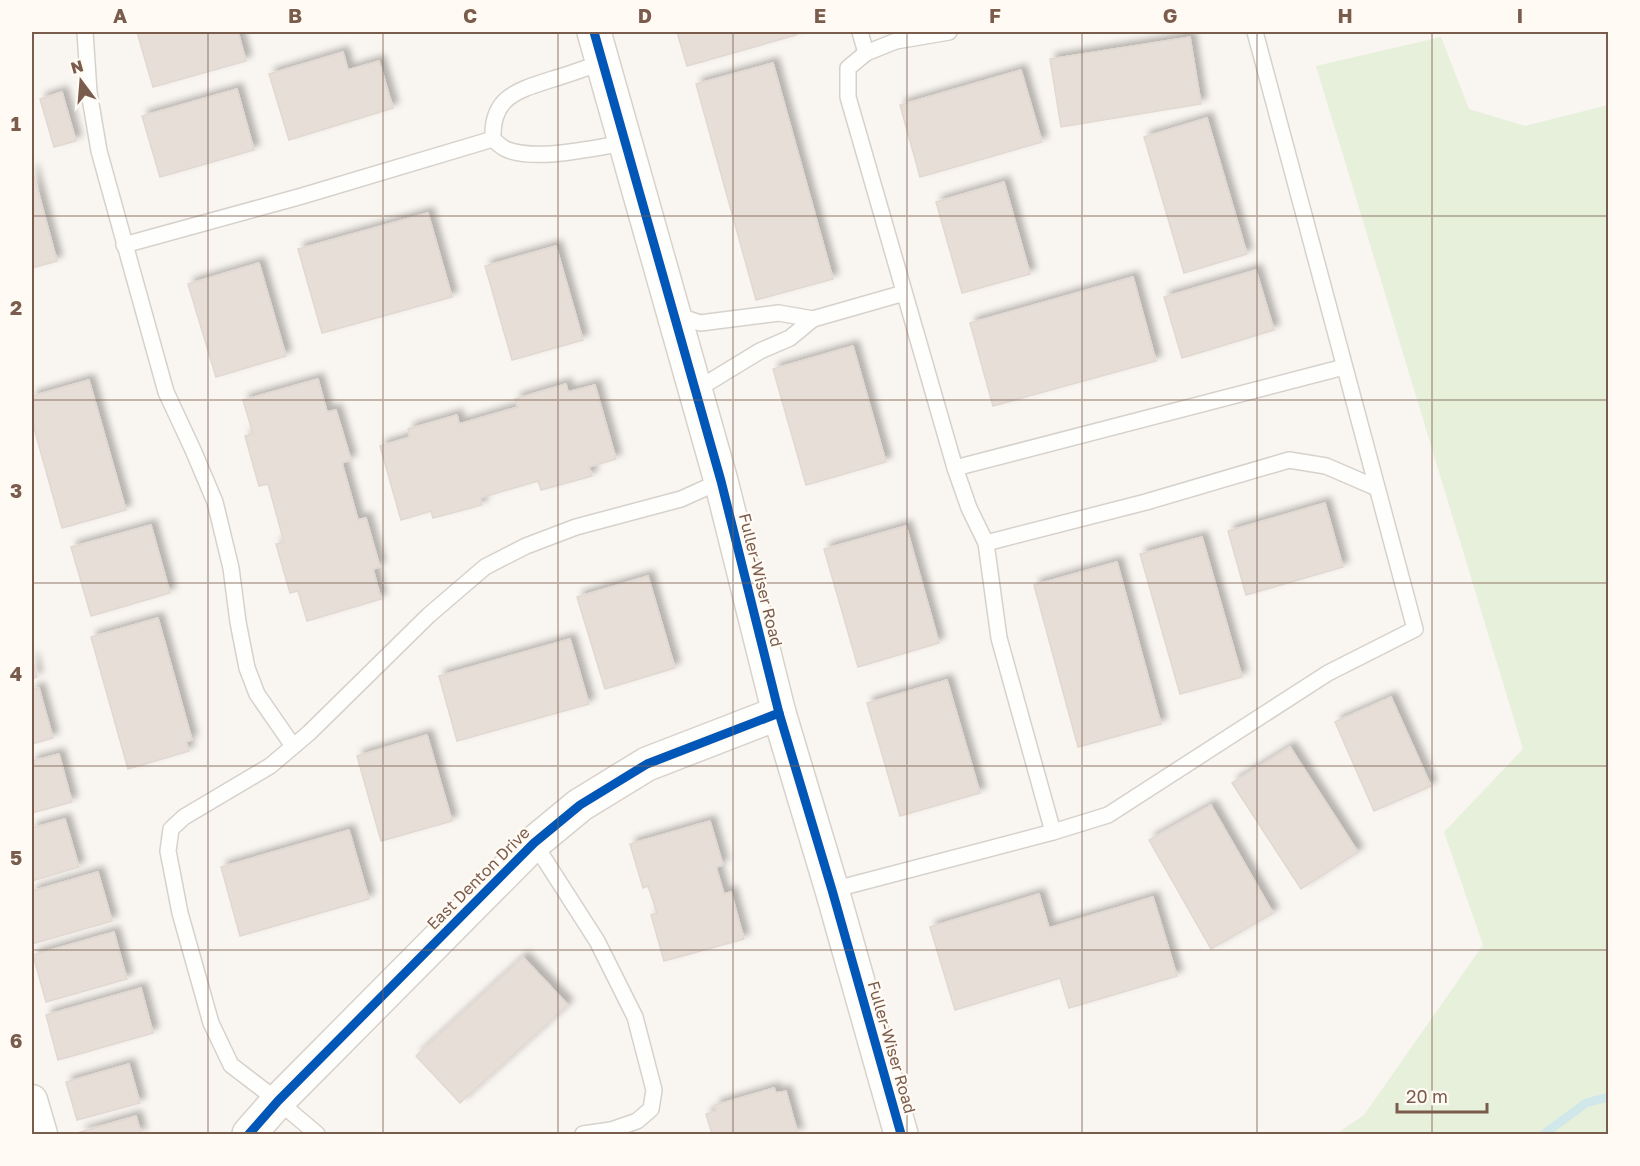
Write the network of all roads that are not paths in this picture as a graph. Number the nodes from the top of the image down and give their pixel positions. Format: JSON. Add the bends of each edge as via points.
{"nodes":[{"id":1,"x":85,"y":32,"type":"edge"},
{"id":2,"x":860,"y":32,"type":"edge"},
{"id":3,"x":949,"y":32,"type":"edge"},
{"id":4,"x":1255,"y":32,"type":"edge"},
{"id":5,"x":598,"y":47,"type":"edge"},
{"id":6,"x":866,"y":53,"type":"junction"},
{"id":7,"x":493,"y":139,"type":"junction"},
{"id":8,"x":625,"y":142,"type":"junction"},
{"id":9,"x":124,"y":245,"type":"junction"},
{"id":10,"x":904,"y":293,"type":"junction"},
{"id":11,"x":674,"y":314,"type":"junction"},
{"id":12,"x":813,"y":319,"type":"junction"},
{"id":13,"x":1344,"y":367,"type":"junction"},
{"id":14,"x":696,"y":390,"type":"junction"},
{"id":15,"x":954,"y":468,"type":"junction"},
{"id":16,"x":722,"y":481,"type":"junction"},
{"id":17,"x":1377,"y":488,"type":"junction"},
{"id":18,"x":986,"y":543,"type":"junction"},
{"id":19,"x":779,"y":713,"type":"junction"},
{"id":20,"x":293,"y":746,"type":"junction"},
{"id":21,"x":1053,"y":832,"type":"junction"},
{"id":22,"x":534,"y":843,"type":"junction"},
{"id":23,"x":832,"y":890,"type":"junction"},
{"id":24,"x":32,"y":1100,"type":"edge"},
{"id":25,"x":278,"y":1101,"type":"junction"},
{"id":26,"x":42,"y":1134,"type":"edge"},
{"id":27,"x":249,"y":1134,"type":"edge"},
{"id":28,"x":317,"y":1134,"type":"edge"},
{"id":29,"x":584,"y":1134,"type":"edge"},
{"id":30,"x":901,"y":1134,"type":"edge"}],
"edges":[{"from":1,"to":9,"type":"lane","via":[[89,92],[99,151]]},
{"from":2,"to":6,"type":"lane"},
{"from":3,"to":6,"type":"lane","via":[[896,41]]},
{"from":4,"to":13,"type":"lane"},
{"from":5,"to":7,"type":"lane","via":[[509,97],[498,109],[492,125]]},
{"from":5,"to":8,"type":"street","name":"Fuller-Wiser Road"},
{"from":6,"to":10,"type":"lane","via":[[848,68],[848,97]]},
{"from":7,"to":8,"type":"lane","via":[[505,149],[525,154],[568,152]]},
{"from":7,"to":9,"type":"lane"},
{"from":8,"to":11,"type":"street","name":"Fuller-Wiser Road"},
{"from":9,"to":20,"type":"lane","via":[[166,392],[215,502],[231,568],[247,668],[257,694]]},
{"from":10,"to":12,"type":"lane"},
{"from":10,"to":15,"type":"lane"},
{"from":11,"to":12,"type":"lane","via":[[700,323],[779,313]]},
{"from":11,"to":14,"type":"street","name":"Fuller-Wiser Road"},
{"from":12,"to":14,"type":"lane","via":[[790,338],[760,351]]},
{"from":13,"to":15,"type":"lane"},
{"from":13,"to":17,"type":"lane"},
{"from":14,"to":16,"type":"street","name":"Fuller-Wiser Road"},
{"from":15,"to":18,"type":"lane"},
{"from":16,"to":19,"type":"street","name":"Fuller-Wiser Road"},
{"from":16,"to":20,"type":"lane","via":[[681,499],[576,527],[485,567],[429,615]]},
{"from":17,"to":18,"type":"lane","via":[[1326,466],[1289,460]]},
{"from":17,"to":21,"type":"lane","via":[[1415,629],[1328,674],[1108,815]]},
{"from":18,"to":21,"type":"lane","via":[[999,638]]},
{"from":19,"to":22,"type":"street","name":"East Denton Drive","via":[[647,764],[580,805]]},
{"from":19,"to":23,"type":"street","name":"Fuller-Wiser Road"},
{"from":20,"to":25,"type":"lane","via":[[270,766],[184,817],[171,829],[168,851],[180,913],[211,1023],[231,1065]]},
{"from":21,"to":23,"type":"lane"},
{"from":22,"to":25,"type":"street","name":"East Denton Drive"},
{"from":22,"to":29,"type":"lane","via":[[597,941],[635,1017],[654,1090],[651,1109],[637,1121]]},
{"from":23,"to":30,"type":"street","name":"Fuller-Wiser Road"},
{"from":24,"to":26,"type":"street"},
{"from":25,"to":27,"type":"street","name":"East Denton Drive"},
{"from":25,"to":28,"type":"lane"}]}
